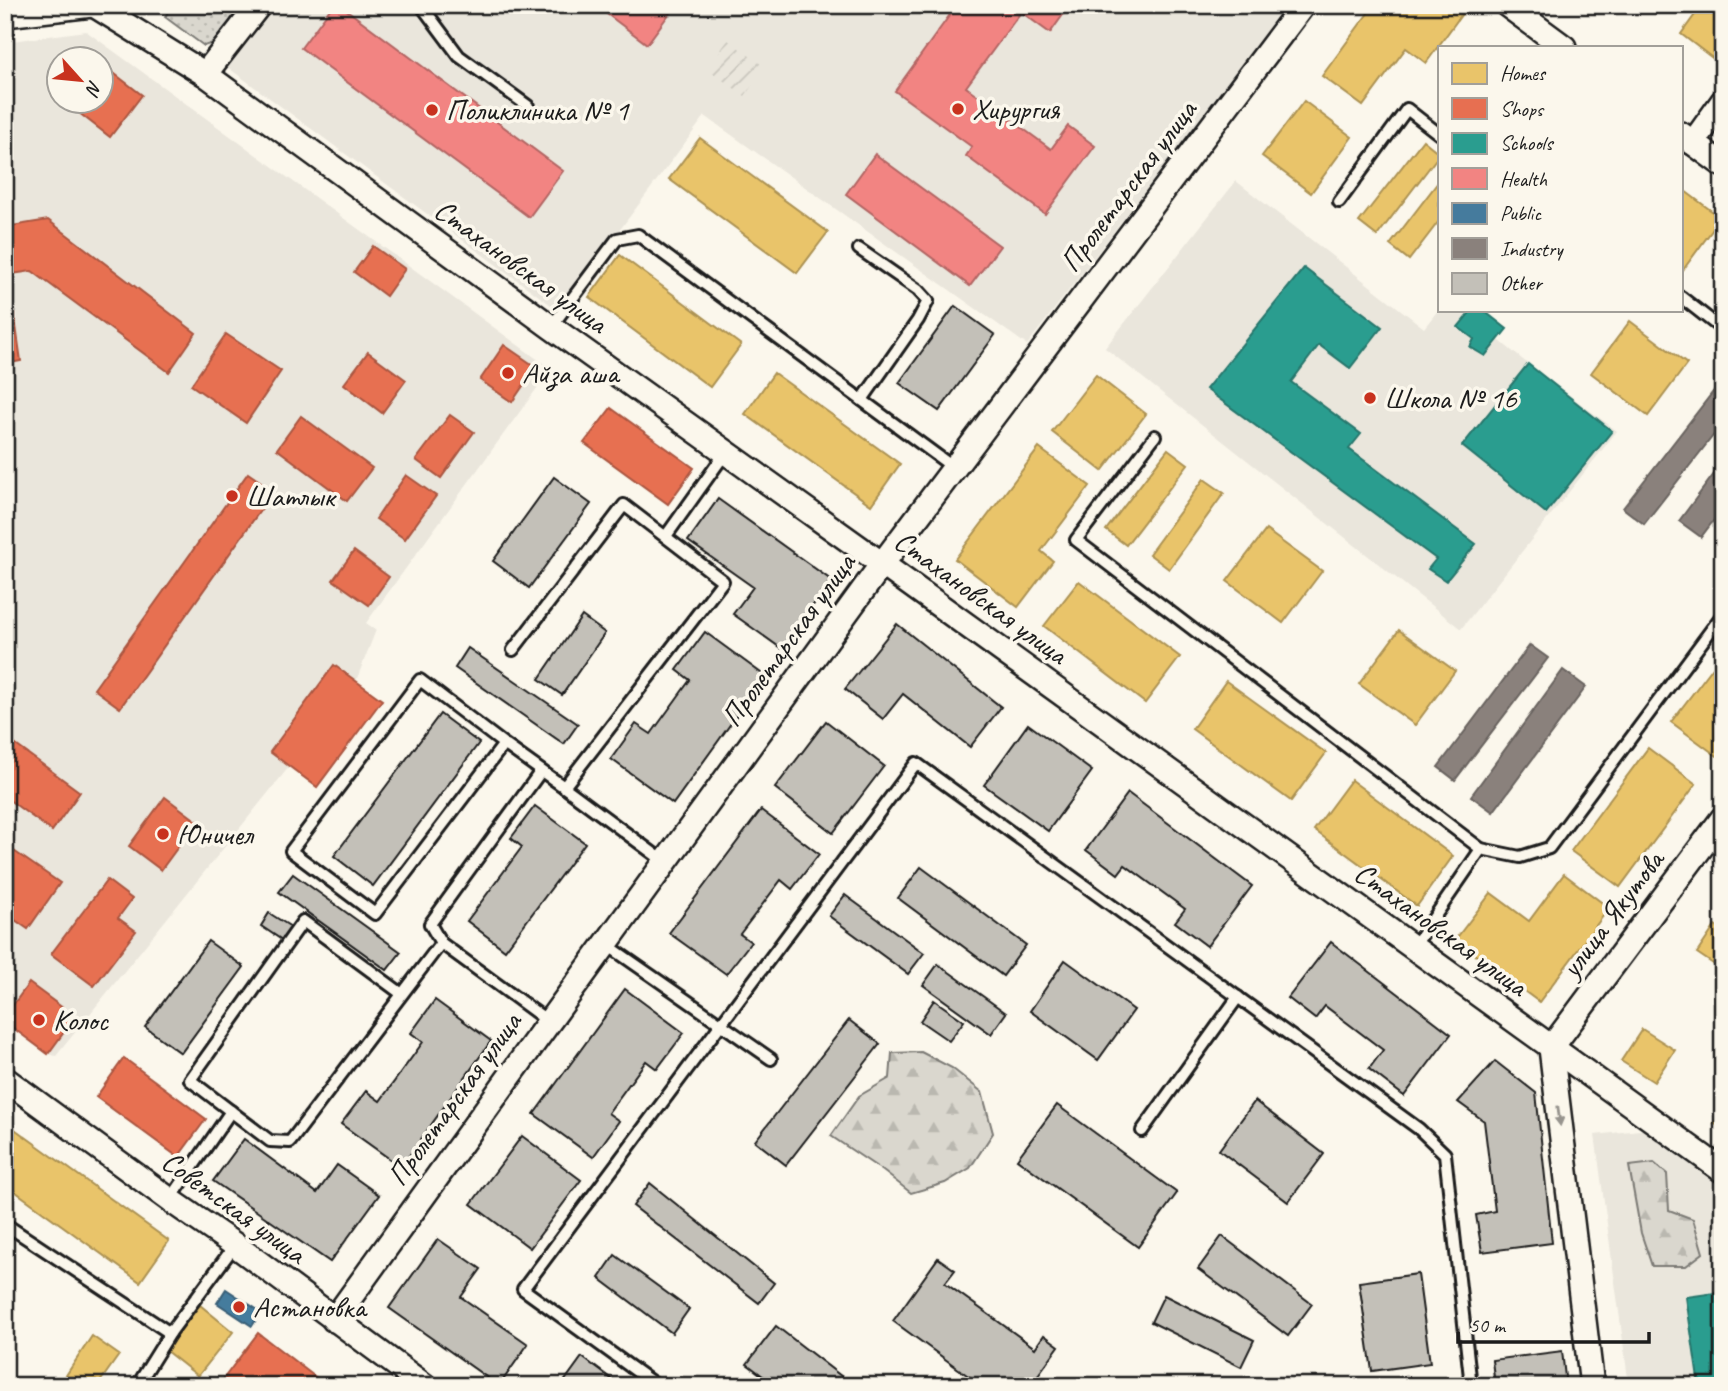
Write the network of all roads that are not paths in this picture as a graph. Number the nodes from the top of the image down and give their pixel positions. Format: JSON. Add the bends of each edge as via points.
{"nodes":[{"id":1,"x":93,"y":5,"type":"edge"},
{"id":2,"x":259,"y":5,"type":"edge"},
{"id":3,"x":421,"y":5,"type":"edge"},
{"id":4,"x":1303,"y":5,"type":"edge"},
{"id":5,"x":1507,"y":5,"type":"edge"},
{"id":6,"x":5,"y":15,"type":"edge"},
{"id":7,"x":1563,"y":46,"type":"edge"},
{"id":8,"x":205,"y":74,"type":"junction"},
{"id":9,"x":1723,"y":101,"type":"edge"},
{"id":10,"x":528,"y":106,"type":"dead end"},
{"id":11,"x":1438,"y":133,"type":"edge"},
{"id":12,"x":1687,"y":138,"type":"edge"},
{"id":13,"x":1723,"y":165,"type":"edge"},
{"id":14,"x":1339,"y":202,"type":"dead end"},
{"id":15,"x":859,"y":248,"type":"dead end"},
{"id":16,"x":1682,"y":298,"type":"edge"},
{"id":17,"x":551,"y":327,"type":"junction"},
{"id":18,"x":1723,"y":330,"type":"edge"},
{"id":19,"x":862,"y":400,"type":"junction"},
{"id":20,"x":1155,"y":436,"type":"dead end"},
{"id":21,"x":726,"y":452,"type":"junction"},
{"id":22,"x":954,"y":468,"type":"junction"},
{"id":23,"x":666,"y":536,"type":"junction"},
{"id":24,"x":882,"y":564,"type":"junction"},
{"id":25,"x":1723,"y":614,"type":"edge"},
{"id":26,"x":513,"y":650,"type":"dead end"},
{"id":27,"x":504,"y":744,"type":"junction"},
{"id":28,"x":541,"y":771,"type":"junction"},
{"id":29,"x":564,"y":787,"type":"junction"},
{"id":30,"x":1723,"y":818,"type":"edge"},
{"id":31,"x":1481,"y":849,"type":"junction"},
{"id":32,"x":665,"y":862,"type":"junction"},
{"id":33,"x":441,"y":943,"type":"junction"},
{"id":34,"x":606,"y":944,"type":"junction"},
{"id":35,"x":1413,"y":948,"type":"junction"},
{"id":36,"x":402,"y":994,"type":"junction"},
{"id":37,"x":1238,"y":998,"type":"junction"},
{"id":38,"x":549,"y":1022,"type":"junction"},
{"id":39,"x":721,"y":1024,"type":"junction"},
{"id":40,"x":1551,"y":1048,"type":"junction"},
{"id":41,"x":771,"y":1059,"type":"dead end"},
{"id":42,"x":5,"y":1079,"type":"edge"},
{"id":43,"x":231,"y":1111,"type":"junction"},
{"id":44,"x":1142,"y":1131,"type":"dead end"},
{"id":45,"x":1723,"y":1171,"type":"edge"},
{"id":46,"x":170,"y":1200,"type":"junction"},
{"id":47,"x":5,"y":1224,"type":"edge"},
{"id":48,"x":235,"y":1245,"type":"junction"},
{"id":49,"x":334,"y":1320,"type":"junction"},
{"id":50,"x":170,"y":1333,"type":"junction"},
{"id":51,"x":136,"y":1386,"type":"edge"},
{"id":52,"x":425,"y":1386,"type":"edge"},
{"id":53,"x":657,"y":1386,"type":"edge"},
{"id":54,"x":1471,"y":1386,"type":"edge"},
{"id":55,"x":1592,"y":1386,"type":"edge"}],
"edges":[{"from":1,"to":6,"type":"street","name":"Стахановская улица"},
{"from":1,"to":8,"type":"street","name":"Стахановская улица"},
{"from":2,"to":8,"type":"street"},
{"from":3,"to":10,"type":"lane","via":[[459,56]]},
{"from":4,"to":22,"type":"street","name":"Пролетарская улица"},
{"from":5,"to":7,"type":"street"},
{"from":8,"to":17,"type":"street","name":"Стахановская улица"},
{"from":9,"to":12,"type":"street"},
{"from":11,"to":14,"type":"lane","via":[[1407,110]]},
{"from":12,"to":13,"type":"street"},
{"from":15,"to":19,"type":"lane","via":[[928,301]]},
{"from":16,"to":18,"type":"lane"},
{"from":17,"to":19,"type":"lane","via":[[617,239],[638,235]]},
{"from":17,"to":21,"type":"street","name":"Стахановская улица"},
{"from":19,"to":22,"type":"lane"},
{"from":20,"to":31,"type":"lane","via":[[1076,540]]},
{"from":21,"to":23,"type":"lane"},
{"from":21,"to":24,"type":"street","name":"Стахановская улица"},
{"from":22,"to":24,"type":"street","name":"Пролетарская улица"},
{"from":23,"to":26,"type":"lane","via":[[624,505]]},
{"from":23,"to":29,"type":"lane","via":[[723,581]]},
{"from":24,"to":32,"type":"street","name":"Пролетарская улица"},
{"from":24,"to":35,"type":"street","name":"Стахановская улица"},
{"from":25,"to":31,"type":"lane","via":[[1549,848],[1520,857]]},
{"from":27,"to":27,"type":"lane","via":[[375,914],[291,851],[420,680]]},
{"from":27,"to":28,"type":"lane"},
{"from":28,"to":29,"type":"lane"},
{"from":28,"to":33,"type":"lane","via":[[430,924]]},
{"from":29,"to":32,"type":"lane"},
{"from":30,"to":40,"type":"street","name":"улица Якутова"},
{"from":31,"to":35,"type":"lane"},
{"from":32,"to":34,"type":"street","name":"Пролетарская улица"},
{"from":33,"to":36,"type":"lane"},
{"from":33,"to":38,"type":"lane"},
{"from":34,"to":38,"type":"street","name":"Пролетарская улица"},
{"from":34,"to":39,"type":"lane"},
{"from":35,"to":40,"type":"street","name":"Стахановская улица"},
{"from":36,"to":43,"type":"lane","via":[[290,1142],[270,1141]]},
{"from":36,"to":43,"type":"lane","via":[[303,921],[190,1080]]},
{"from":37,"to":39,"type":"lane","via":[[916,764]]},
{"from":37,"to":44,"type":"lane"},
{"from":37,"to":54,"type":"lane","via":[[1419,1129],[1445,1154]]},
{"from":38,"to":49,"type":"street","name":"Пролетарская улица"},
{"from":39,"to":41,"type":"lane"},
{"from":39,"to":53,"type":"lane","via":[[523,1289]]},
{"from":40,"to":45,"type":"street","name":"Стахановская улица"},
{"from":40,"to":55,"type":"street","one_way":true},
{"from":42,"to":46,"type":"street","name":"Советская улица"},
{"from":43,"to":46,"type":"lane"},
{"from":46,"to":48,"type":"street","name":"Советская улица"},
{"from":47,"to":50,"type":"lane"},
{"from":48,"to":49,"type":"street","name":"Советская улица"},
{"from":48,"to":50,"type":"lane"},
{"from":49,"to":52,"type":"street","name":"Советская улица"},
{"from":50,"to":51,"type":"lane"}]}
